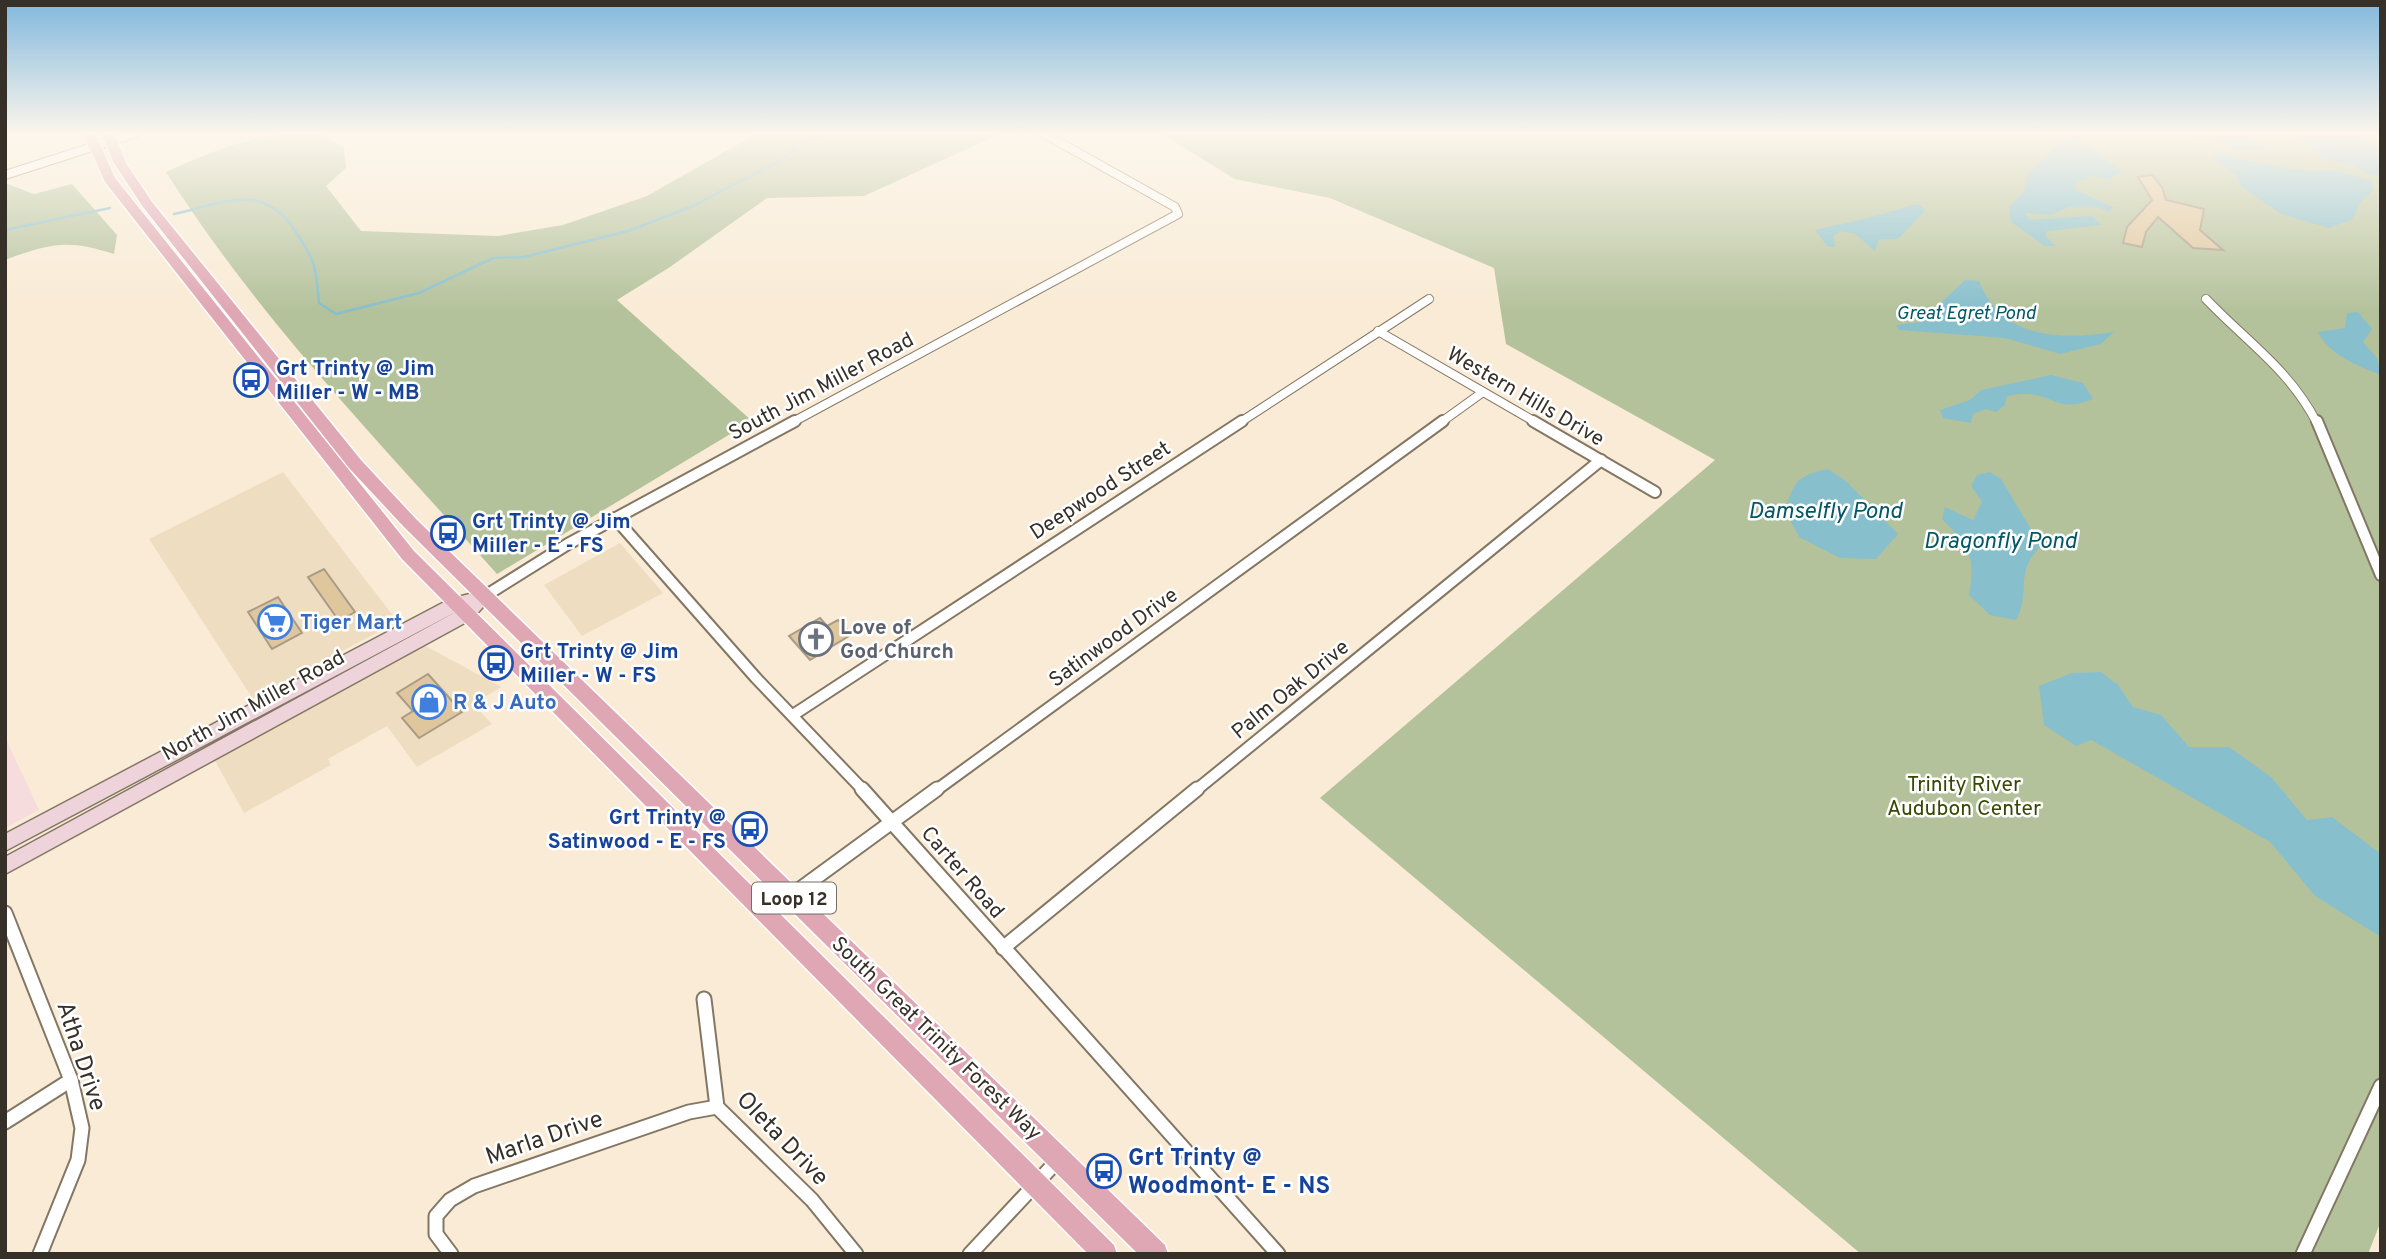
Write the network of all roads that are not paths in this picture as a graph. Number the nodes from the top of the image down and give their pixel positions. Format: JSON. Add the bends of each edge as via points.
{"nodes":[{"id":1,"x":119,"y":192,"type":"edge"},
{"id":2,"x":139,"y":192,"type":"edge"},
{"id":3,"x":1147,"y":192,"type":"edge"},
{"id":4,"x":1429,"y":299,"type":"dead end"},
{"id":5,"x":2206,"y":299,"type":"dead end"},
{"id":6,"x":1378,"y":331,"type":"junction"},
{"id":7,"x":1482,"y":392,"type":"junction"},
{"id":8,"x":1601,"y":460,"type":"junction"},
{"id":9,"x":1656,"y":492,"type":"dead end"},
{"id":10,"x":615,"y":518,"type":"junction"},
{"id":11,"x":2381,"y":575,"type":"edge"},
{"id":12,"x":485,"y":596,"type":"junction"},
{"id":13,"x":461,"y":609,"type":"junction"},
{"id":14,"x":793,"y":715,"type":"junction"},
{"id":15,"x":204,"y":737,"type":"junction"},
{"id":16,"x":213,"y":753,"type":"junction"},
{"id":17,"x":893,"y":822,"type":"junction"},
{"id":18,"x":5,"y":843,"type":"edge"},
{"id":19,"x":5,"y":866,"type":"edge"},
{"id":20,"x":791,"y":896,"type":"junction"},
{"id":21,"x":5,"y":913,"type":"edge"},
{"id":22,"x":766,"y":914,"type":"junction"},
{"id":23,"x":1003,"y":948,"type":"junction"},
{"id":24,"x":704,"y":999,"type":"dead end"},
{"id":25,"x":71,"y":1080,"type":"junction"},
{"id":26,"x":2381,"y":1086,"type":"edge"},
{"id":27,"x":717,"y":1107,"type":"junction"},
{"id":28,"x":5,"y":1122,"type":"edge"},
{"id":29,"x":1060,"y":1158,"type":"junction"},
{"id":30,"x":1036,"y":1183,"type":"junction"},
{"id":31,"x":40,"y":1254,"type":"edge"},
{"id":32,"x":451,"y":1254,"type":"edge"},
{"id":33,"x":856,"y":1254,"type":"edge"},
{"id":34,"x":970,"y":1254,"type":"edge"},
{"id":35,"x":1105,"y":1254,"type":"edge"},
{"id":36,"x":1156,"y":1254,"type":"edge"},
{"id":37,"x":1278,"y":1254,"type":"edge"},
{"id":38,"x":2304,"y":1254,"type":"edge"}],
"edges":[{"from":1,"to":13,"type":"main road","name":"South Great Trinity Forest Way","number":"Loop 12","via":[[369,510]]},
{"from":2,"to":12,"type":"main road","name":"South Great Trinity Forest Way","number":"Loop 12","via":[[355,464]]},
{"from":3,"to":10,"type":"street","name":"South Jim Miller Road","via":[[1175,207],[1178,214]]},
{"from":4,"to":6,"type":"street","name":"Deepwood Street"},
{"from":5,"to":11,"type":"street","via":[[2290,377],[2302,394]]},
{"from":6,"to":7,"type":"street","name":"Western Hills Drive"},
{"from":6,"to":14,"type":"street","name":"Deepwood Street"},
{"from":7,"to":8,"type":"street","name":"Western Hills Drive"},
{"from":7,"to":17,"type":"street","name":"Satinwood Drive"},
{"from":8,"to":9,"type":"street","name":"Western Hills Drive"},
{"from":8,"to":23,"type":"street","name":"Palm Oak Drive"},
{"from":10,"to":12,"type":"street","name":"South Jim Miller Road"},
{"from":10,"to":14,"type":"street","name":"Carter Road"},
{"from":12,"to":13,"type":"main road","name":"North Jim Miller Road"},
{"from":12,"to":20,"type":"main road","name":"South Great Trinity Forest Way","number":"Loop 12"},
{"from":13,"to":15,"type":"main road","name":"North Jim Miller Road"},
{"from":13,"to":16,"type":"main road","name":"North Jim Miller Road"},
{"from":13,"to":22,"type":"main road","name":"South Great Trinity Forest Way","number":"Loop 12"},
{"from":14,"to":17,"type":"street","name":"Carter Road"},
{"from":15,"to":16,"type":"main road"},
{"from":15,"to":18,"type":"main road","name":"North Jim Miller Road"},
{"from":16,"to":19,"type":"main road","name":"North Jim Miller Road"},
{"from":17,"to":20,"type":"street","name":"Satinwood Drive"},
{"from":17,"to":23,"type":"street","name":"Carter Road"},
{"from":20,"to":22,"type":"street","name":"Satinwood Drive"},
{"from":20,"to":29,"type":"main road","name":"South Great Trinity Forest Way","number":"Loop 12"},
{"from":21,"to":25,"type":"street","name":"Atha Drive"},
{"from":22,"to":30,"type":"main road","name":"South Great Trinity Forest Way","number":"Loop 12"},
{"from":23,"to":37,"type":"street","name":"Carter Road"},
{"from":24,"to":27,"type":"street","name":"Oleta Drive"},
{"from":25,"to":28,"type":"street"},
{"from":25,"to":31,"type":"street","name":"Atha Drive","via":[[82,1129],[78,1160]]},
{"from":26,"to":38,"type":"street"},
{"from":27,"to":32,"type":"street","name":"Marla Drive","via":[[677,1116],[474,1186],[450,1200],[436,1216],[436,1234]]},
{"from":27,"to":33,"type":"street","name":"Oleta Drive","via":[[812,1200]]},
{"from":29,"to":30,"type":"street"},
{"from":29,"to":36,"type":"main road","name":"South Great Trinity Forest Way","number":"Loop 12"},
{"from":30,"to":34,"type":"street"},
{"from":30,"to":35,"type":"main road","name":"South Great Trinity Forest Way","number":"Loop 12"}]}
